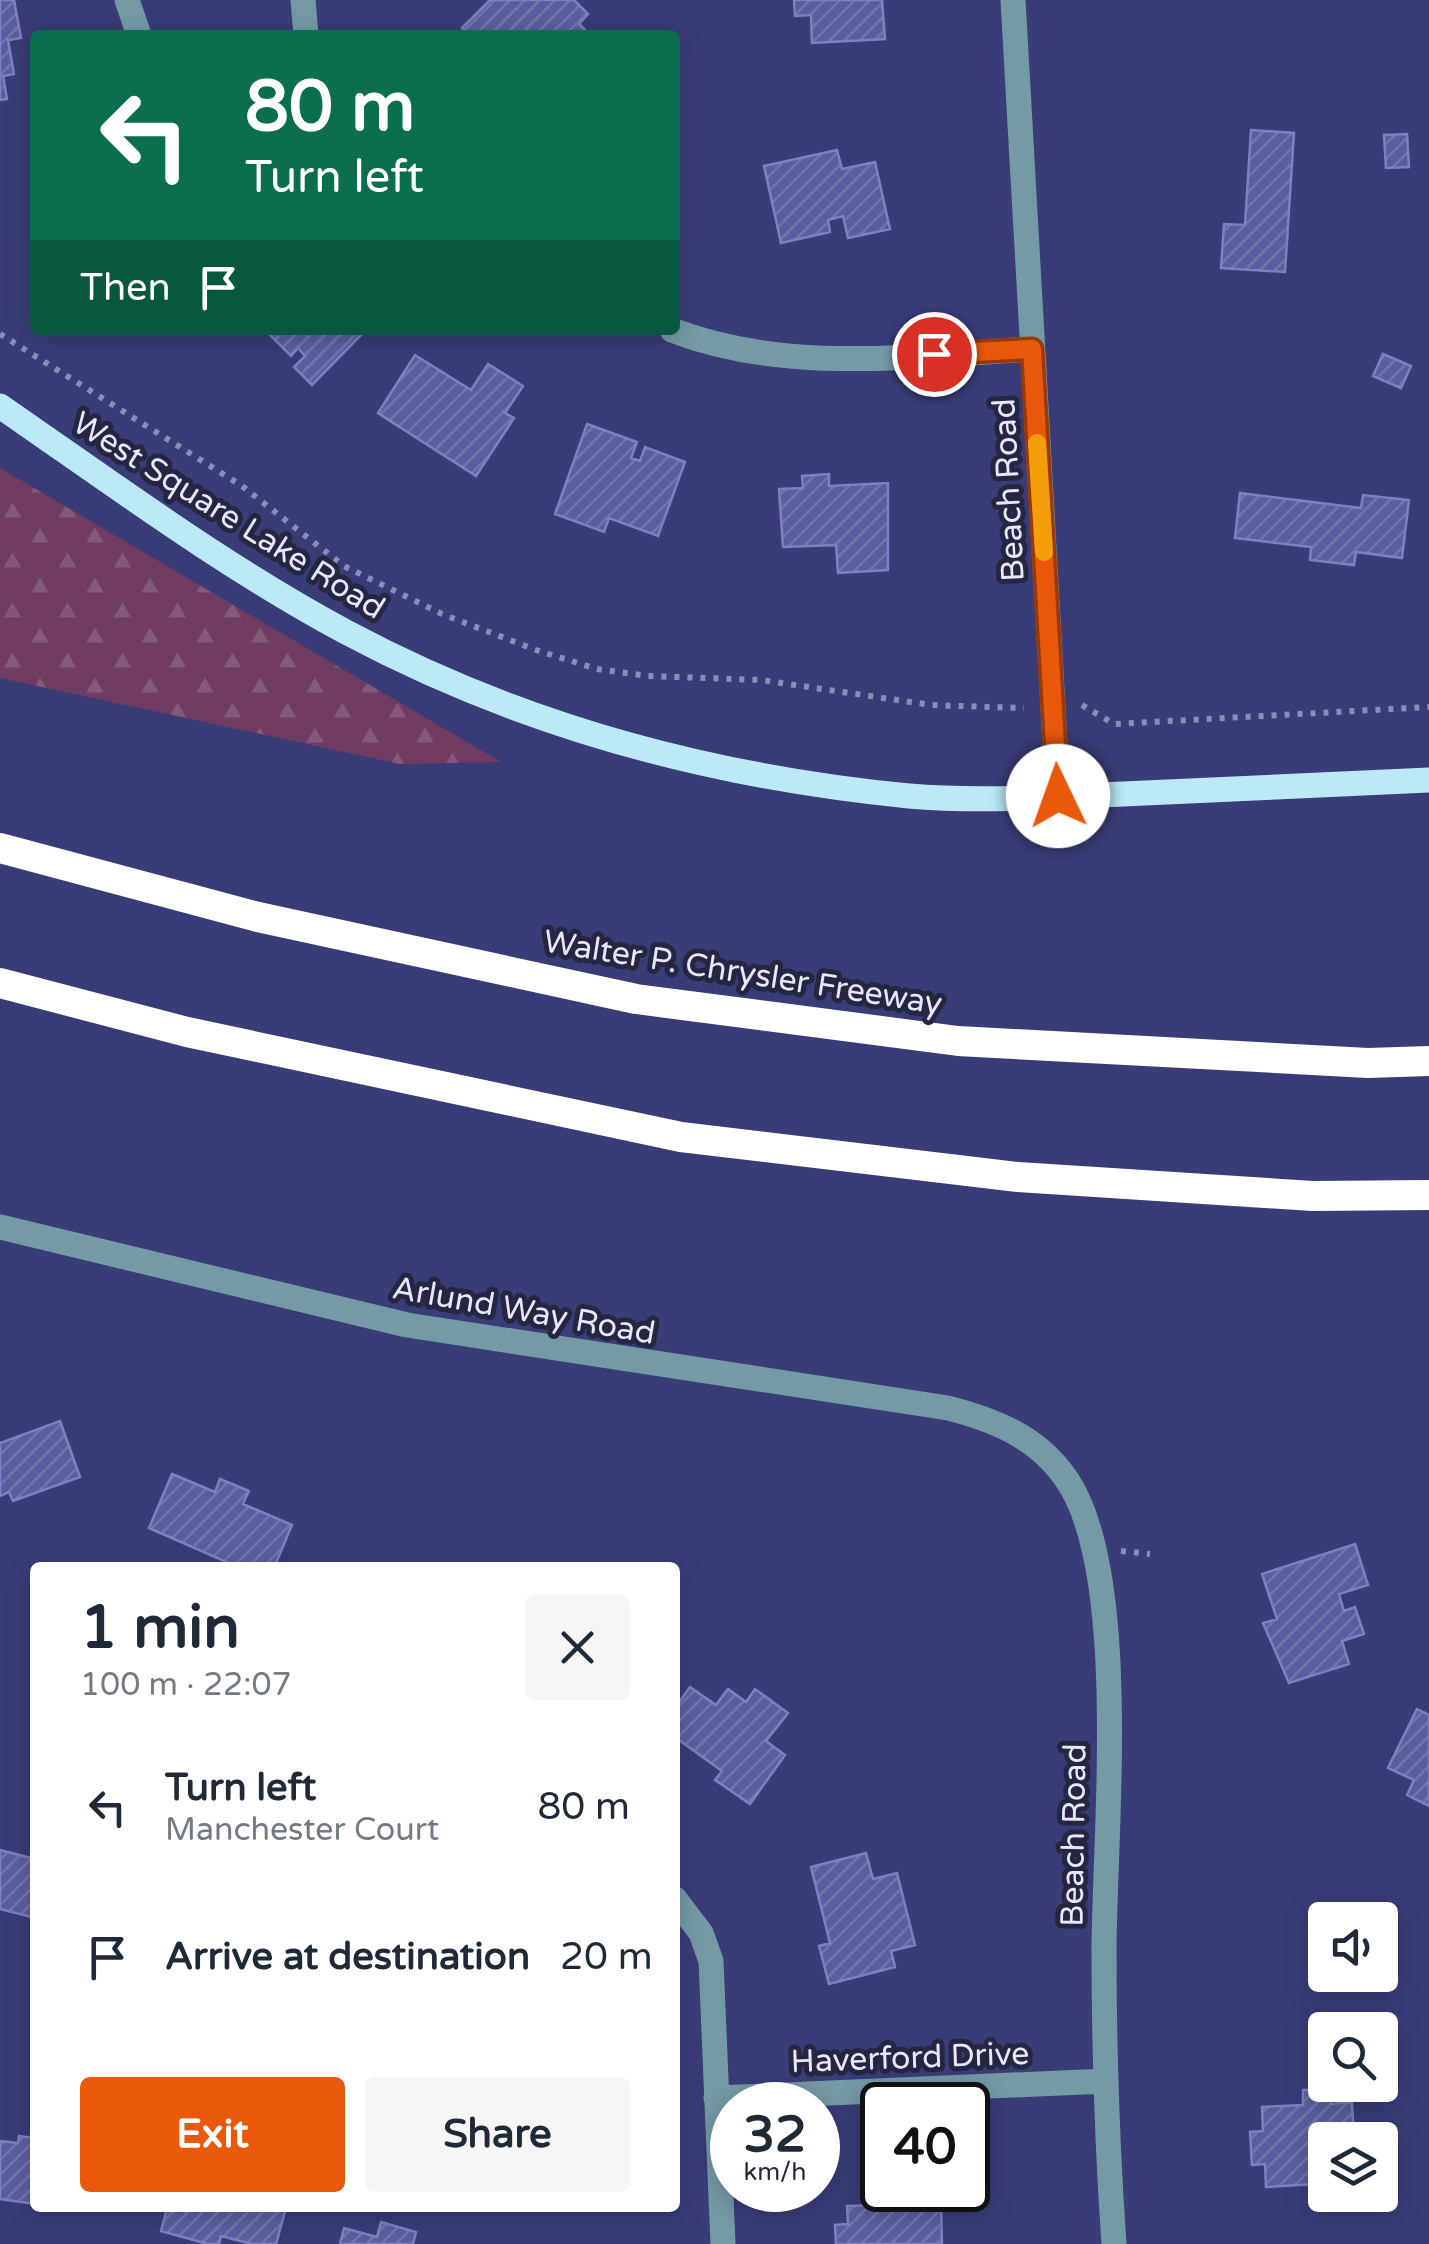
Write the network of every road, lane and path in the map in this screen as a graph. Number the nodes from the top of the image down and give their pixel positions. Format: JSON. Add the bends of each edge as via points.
{"nodes":[{"id":1,"x":127,"y":0,"type":"edge"},
{"id":2,"x":303,"y":0,"type":"edge"},
{"id":3,"x":1012,"y":0,"type":"edge"},
{"id":4,"x":137,"y":30,"type":"edge"},
{"id":5,"x":306,"y":30,"type":"edge"},
{"id":6,"x":680,"y":332,"type":"edge"},
{"id":7,"x":0,"y":334,"type":"edge"},
{"id":8,"x":1032,"y":349,"type":"junction"},
{"id":9,"x":0,"y":406,"type":"edge"},
{"id":10,"x":1072,"y":706,"type":"dead end"},
{"id":11,"x":1429,"y":707,"type":"edge"},
{"id":12,"x":1031,"y":708,"type":"dead end"},
{"id":13,"x":1429,"y":780,"type":"edge"},
{"id":14,"x":1058,"y":796,"type":"junction"},
{"id":15,"x":0,"y":848,"type":"edge"},
{"id":16,"x":0,"y":983,"type":"edge"},
{"id":17,"x":1429,"y":1061,"type":"edge"},
{"id":18,"x":1429,"y":1195,"type":"edge"},
{"id":19,"x":0,"y":1227,"type":"edge"},
{"id":20,"x":1036,"y":1445,"type":"joint"},
{"id":21,"x":680,"y":1905,"type":"edge"},
{"id":22,"x":1106,"y":2081,"type":"junction"},
{"id":23,"x":715,"y":2082,"type":"edge"},
{"id":24,"x":840,"y":2093,"type":"edge"},
{"id":25,"x":721,"y":2212,"type":"edge"},
{"id":26,"x":723,"y":2244,"type":"edge"},
{"id":27,"x":1114,"y":2244,"type":"edge"}],
"edges":[{"from":1,"to":4,"type":"street"},
{"from":2,"to":5,"type":"street"},
{"from":3,"to":8,"type":"street","name":"Beach Road"},
{"from":6,"to":8,"type":"street","via":[[761,352],[823,358]]},
{"from":7,"to":12,"type":"path","via":[[242,486],[344,566],[536,650],[648,676],[761,680],[931,705]]},
{"from":8,"to":14,"type":"street","name":"Beach Road"},
{"from":9,"to":14,"type":"main road","name":"West Square Lake Road","via":[[212,551],[346,632],[480,696],[613,742],[754,776],[912,796]]},
{"from":10,"to":11,"type":"path","via":[[1085,705],[1114,724]]},
{"from":13,"to":14,"type":"main road","name":"West Square Lake Road"},
{"from":15,"to":17,"type":"highway","name":"Walter P. Chrysler Freeway","via":[[258,917],[636,999],[958,1041]]},
{"from":16,"to":18,"type":"highway","via":[[187,1032],[681,1136],[1018,1176],[1313,1196]]},
{"from":19,"to":20,"type":"street","name":"Arlund Way Road","via":[[425,1329],[948,1408],[997,1422]]},
{"from":20,"to":22,"type":"street","name":"Beach Road","via":[[1072,1488],[1101,1591]]},
{"from":21,"to":23,"type":"street","via":[[711,1961]]},
{"from":22,"to":24,"type":"street","name":"Haverford Drive"},
{"from":22,"to":27,"type":"street","name":"Beach Road"},
{"from":25,"to":26,"type":"street"}]}
